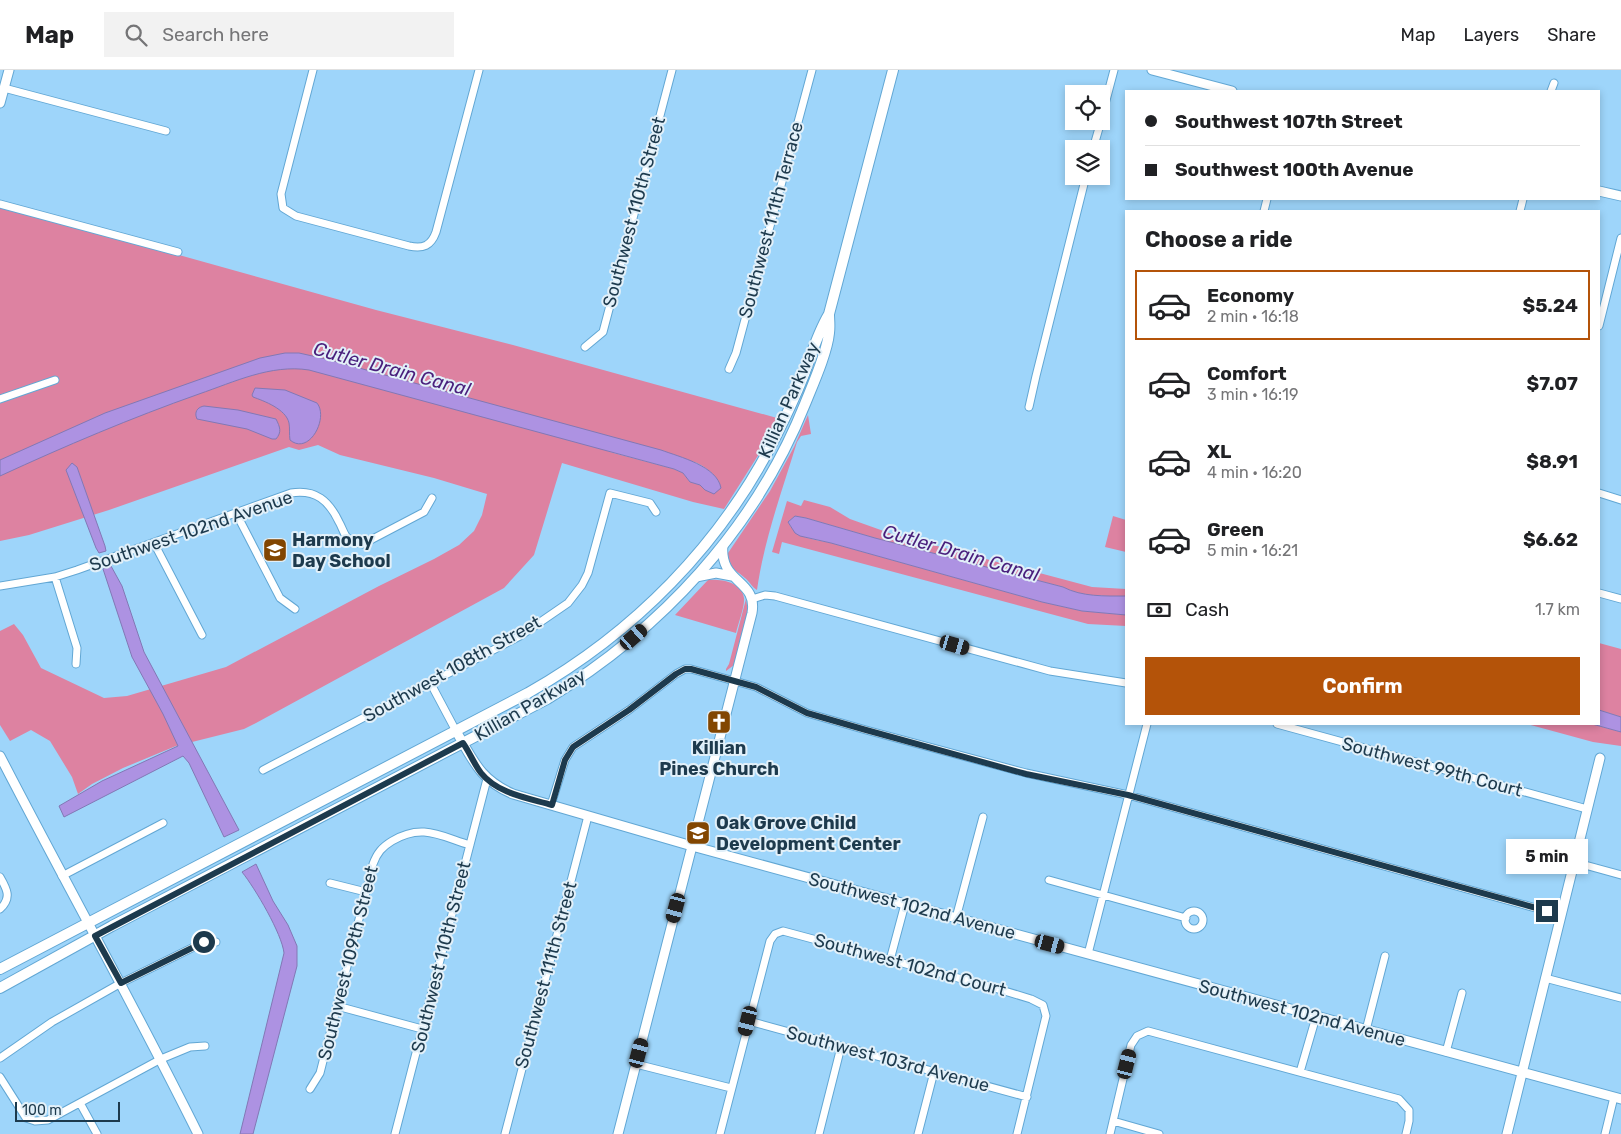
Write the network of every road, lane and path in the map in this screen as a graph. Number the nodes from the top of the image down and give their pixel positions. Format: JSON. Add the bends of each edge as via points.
{"nodes":[{"id":1,"x":9,"y":70,"type":"edge"},
{"id":2,"x":313,"y":70,"type":"edge"},
{"id":3,"x":479,"y":70,"type":"edge"},
{"id":4,"x":672,"y":70,"type":"edge"},
{"id":5,"x":812,"y":70,"type":"edge"},
{"id":6,"x":893,"y":70,"type":"edge"},
{"id":7,"x":1114,"y":70,"type":"edge"},
{"id":8,"x":1152,"y":70,"type":"edge"},
{"id":9,"x":1554,"y":83,"type":"dead end"},
{"id":10,"x":1110,"y":85,"type":"edge"},
{"id":11,"x":4,"y":88,"type":"junction"},
{"id":12,"x":1228,"y":90,"type":"edge"},
{"id":13,"x":1551,"y":90,"type":"edge"},
{"id":14,"x":0,"y":103,"type":"edge"},
{"id":15,"x":166,"y":131,"type":"dead end"},
{"id":16,"x":1084,"y":185,"type":"edge"},
{"id":17,"x":1600,"y":191,"type":"edge"},
{"id":18,"x":1621,"y":196,"type":"edge"},
{"id":19,"x":0,"y":204,"type":"edge"},
{"id":20,"x":1621,"y":238,"type":"edge"},
{"id":21,"x":178,"y":252,"type":"dead end"},
{"id":22,"x":830,"y":314,"type":"junction"},
{"id":23,"x":1600,"y":322,"type":"edge"},
{"id":24,"x":585,"y":347,"type":"dead end"},
{"id":25,"x":729,"y":369,"type":"dead end"},
{"id":26,"x":55,"y":380,"type":"dead end"},
{"id":27,"x":0,"y":399,"type":"edge"},
{"id":28,"x":1029,"y":407,"type":"dead end"},
{"id":29,"x":1600,"y":494,"type":"edge"},
{"id":30,"x":432,"y":498,"type":"dead end"},
{"id":31,"x":1621,"y":500,"type":"edge"},
{"id":32,"x":656,"y":512,"type":"dead end"},
{"id":33,"x":236,"y":513,"type":"junction"},
{"id":34,"x":154,"y":543,"type":"junction"},
{"id":35,"x":723,"y":545,"type":"junction"},
{"id":36,"x":733,"y":576,"type":"junction"},
{"id":37,"x":55,"y":577,"type":"junction"},
{"id":38,"x":696,"y":577,"type":"junction"},
{"id":39,"x":0,"y":586,"type":"edge"},
{"id":40,"x":1600,"y":593,"type":"edge"},
{"id":41,"x":752,"y":599,"type":"junction"},
{"id":42,"x":1621,"y":599,"type":"edge"},
{"id":43,"x":295,"y":608,"type":"dead end"},
{"id":44,"x":202,"y":635,"type":"dead end"},
{"id":45,"x":76,"y":664,"type":"dead end"},
{"id":46,"x":735,"y":681,"type":"junction"},
{"id":47,"x":1125,"y":683,"type":"edge"},
{"id":48,"x":431,"y":684,"type":"junction"},
{"id":49,"x":1147,"y":725,"type":"edge"},
{"id":50,"x":1281,"y":725,"type":"edge"},
{"id":51,"x":456,"y":731,"type":"junction"},
{"id":52,"x":463,"y":743,"type":"junction"},
{"id":53,"x":0,"y":756,"type":"edge"},
{"id":54,"x":1600,"y":758,"type":"dead end"},
{"id":55,"x":263,"y":770,"type":"dead end"},
{"id":56,"x":487,"y":779,"type":"junction"},
{"id":57,"x":1128,"y":795,"type":"junction"},
{"id":58,"x":552,"y":805,"type":"junction"},
{"id":59,"x":1587,"y":809,"type":"junction"},
{"id":60,"x":588,"y":816,"type":"junction"},
{"id":61,"x":983,"y":817,"type":"dead end"},
{"id":62,"x":163,"y":823,"type":"dead end"},
{"id":63,"x":470,"y":845,"type":"junction"},
{"id":64,"x":692,"y":846,"type":"junction"},
{"id":65,"x":1574,"y":862,"type":"junction"},
{"id":66,"x":1621,"y":875,"type":"edge"},
{"id":67,"x":0,"y":876,"type":"edge"},
{"id":68,"x":62,"y":876,"type":"junction"},
{"id":69,"x":1049,"y":880,"type":"dead end"},
{"id":70,"x":330,"y":883,"type":"dead end"},
{"id":71,"x":366,"y":892,"type":"junction"},
{"id":72,"x":1103,"y":895,"type":"junction"},
{"id":73,"x":905,"y":904,"type":"junction"},
{"id":74,"x":0,"y":909,"type":"edge"},
{"id":75,"x":1561,"y":915,"type":"junction"},
{"id":76,"x":956,"y":918,"type":"junction"},
{"id":77,"x":1186,"y":918,"type":"dead end"},
{"id":78,"x":88,"y":924,"type":"junction"},
{"id":79,"x":95,"y":936,"type":"junction"},
{"id":80,"x":216,"y":942,"type":"dead end"},
{"id":81,"x":1088,"y":954,"type":"junction"},
{"id":82,"x":1385,"y":956,"type":"dead end"},
{"id":83,"x":890,"y":960,"type":"junction"},
{"id":84,"x":0,"y":969,"type":"edge"},
{"id":85,"x":1546,"y":978,"type":"junction"},
{"id":86,"x":121,"y":983,"type":"junction"},
{"id":87,"x":0,"y":988,"type":"edge"},
{"id":88,"x":1462,"y":993,"type":"dead end"},
{"id":89,"x":1621,"y":998,"type":"edge"},
{"id":90,"x":337,"y":1006,"type":"junction"},
{"id":91,"x":1316,"y":1017,"type":"junction"},
{"id":92,"x":748,"y":1021,"type":"junction"},
{"id":93,"x":422,"y":1029,"type":"junction"},
{"id":94,"x":1366,"y":1030,"type":"junction"},
{"id":95,"x":204,"y":1046,"type":"dead end"},
{"id":96,"x":841,"y":1047,"type":"junction"},
{"id":97,"x":1446,"y":1052,"type":"junction"},
{"id":98,"x":0,"y":1058,"type":"edge"},
{"id":99,"x":161,"y":1059,"type":"junction"},
{"id":100,"x":636,"y":1064,"type":"junction"},
{"id":101,"x":934,"y":1072,"type":"junction"},
{"id":102,"x":1300,"y":1072,"type":"junction"},
{"id":103,"x":1522,"y":1073,"type":"junction"},
{"id":104,"x":0,"y":1077,"type":"edge"},
{"id":105,"x":731,"y":1088,"type":"junction"},
{"id":106,"x":310,"y":1090,"type":"dead end"},
{"id":107,"x":1027,"y":1097,"type":"junction"},
{"id":108,"x":1618,"y":1098,"type":"edge"},
{"id":109,"x":80,"y":1103,"type":"junction"},
{"id":110,"x":1113,"y":1121,"type":"junction"},
{"id":111,"x":97,"y":1134,"type":"edge"},
{"id":112,"x":198,"y":1134,"type":"edge"},
{"id":113,"x":395,"y":1134,"type":"edge"},
{"id":114,"x":505,"y":1134,"type":"edge"},
{"id":115,"x":618,"y":1134,"type":"edge"},
{"id":116,"x":720,"y":1134,"type":"edge"},
{"id":117,"x":819,"y":1134,"type":"edge"},
{"id":118,"x":918,"y":1134,"type":"edge"},
{"id":119,"x":1017,"y":1134,"type":"edge"},
{"id":120,"x":1110,"y":1134,"type":"edge"},
{"id":121,"x":1159,"y":1134,"type":"edge"},
{"id":122,"x":1406,"y":1134,"type":"edge"},
{"id":123,"x":1507,"y":1134,"type":"edge"},
{"id":124,"x":1605,"y":1134,"type":"edge"}],
"edges":[{"from":1,"to":11,"type":"street"},
{"from":2,"to":3,"type":"street","via":[[281,194],[285,210],[296,216],[373,237],[409,246],[425,246],[436,232]]},
{"from":4,"to":24,"type":"street","name":"Southwest 110th Street","via":[[603,332]]},
{"from":5,"to":25,"type":"street","name":"Southwest 111th Terrace"},
{"from":6,"to":22,"type":"main road","name":"Killian Parkway"},
{"from":7,"to":10,"type":"street"},
{"from":8,"to":12,"type":"street"},
{"from":9,"to":13,"type":"street"},
{"from":11,"to":14,"type":"street"},
{"from":11,"to":15,"type":"street"},
{"from":16,"to":28,"type":"street"},
{"from":17,"to":18,"type":"street"},
{"from":19,"to":21,"type":"street"},
{"from":20,"to":23,"type":"street"},
{"from":22,"to":35,"type":"main road","name":"Killian Parkway","via":[[830,334],[795,427],[765,484]]},
{"from":22,"to":51,"type":"main road","name":"Killian Parkway","via":[[819,331],[794,399],[761,464],[726,517],[689,564],[647,607],[586,657]]},
{"from":26,"to":27,"type":"street"},
{"from":29,"to":31,"type":"street"},
{"from":30,"to":33,"type":"street","name":"Southwest 102nd Avenue","via":[[424,512],[363,544],[348,538],[330,506],[313,494],[291,493]]},
{"from":32,"to":48,"type":"street","name":"Southwest 108th Street","via":[[650,503],[610,493],[588,573],[568,603],[520,636]]},
{"from":33,"to":34,"type":"street","name":"Southwest 102nd Avenue"},
{"from":33,"to":43,"type":"street","via":[[280,598]]},
{"from":34,"to":37,"type":"street","name":"Southwest 102nd Avenue"},
{"from":34,"to":44,"type":"street"},
{"from":35,"to":36,"type":"street","via":[[724,562]]},
{"from":35,"to":38,"type":"main road","name":"Killian Parkway"},
{"from":36,"to":38,"type":"street","via":[[716,573]]},
{"from":36,"to":41,"type":"street"},
{"from":37,"to":39,"type":"street","name":"Southwest 102nd Avenue"},
{"from":37,"to":45,"type":"street","via":[[77,648]]},
{"from":38,"to":52,"type":"main road","name":"Killian Parkway","via":[[647,626],[585,674],[547,699]]},
{"from":40,"to":42,"type":"street"},
{"from":41,"to":46,"type":"street","via":[[752,613]]},
{"from":41,"to":47,"type":"street","via":[[770,595],[780,597],[1044,670]]},
{"from":46,"to":57,"type":"street","via":[[768,692],[812,715],[1026,774]]},
{"from":46,"to":58,"type":"street","via":[[691,669],[676,674],[573,747],[565,760]]},
{"from":46,"to":64,"type":"street"},
{"from":48,"to":51,"type":"street","name":"Southwest 102nd Avenue"},
{"from":48,"to":55,"type":"street","name":"Southwest 108th Street"},
{"from":49,"to":57,"type":"street"},
{"from":50,"to":59,"type":"street","name":"Southwest 99th Court"},
{"from":51,"to":52,"type":"street","name":"Southwest 102nd Avenue"},
{"from":51,"to":78,"type":"main road","name":"Killian Parkway"},
{"from":52,"to":56,"type":"street","name":"Southwest 102nd Avenue"},
{"from":52,"to":79,"type":"main road","name":"Killian Parkway"},
{"from":53,"to":68,"type":"street"},
{"from":54,"to":59,"type":"street"},
{"from":56,"to":58,"type":"street","name":"Southwest 102nd Avenue","via":[[513,794]]},
{"from":56,"to":63,"type":"street","name":"Southwest 110th Street"},
{"from":57,"to":72,"type":"street"},
{"from":57,"to":75,"type":"street"},
{"from":58,"to":60,"type":"street","name":"Southwest 102nd Avenue"},
{"from":59,"to":65,"type":"street"},
{"from":60,"to":64,"type":"street","name":"Southwest 102nd Avenue"},
{"from":60,"to":114,"type":"street","name":"Southwest 111th Street"},
{"from":61,"to":76,"type":"street"},
{"from":62,"to":68,"type":"street"},
{"from":63,"to":71,"type":"street","name":"Southwest 109th Street","via":[[423,831],[392,841],[377,855]]},
{"from":63,"to":93,"type":"street","name":"Southwest 110th Street"},
{"from":64,"to":73,"type":"street","name":"Southwest 102nd Avenue"},
{"from":64,"to":100,"type":"street"},
{"from":65,"to":66,"type":"street"},
{"from":65,"to":75,"type":"street"},
{"from":67,"to":74,"type":"street","via":[[8,892],[8,899]]},
{"from":68,"to":78,"type":"street"},
{"from":69,"to":72,"type":"street"},
{"from":70,"to":71,"type":"street"},
{"from":71,"to":90,"type":"street","name":"Southwest 109th Street"},
{"from":72,"to":77,"type":"street"},
{"from":72,"to":81,"type":"street"},
{"from":73,"to":76,"type":"street","name":"Southwest 102nd Avenue"},
{"from":73,"to":83,"type":"street"},
{"from":75,"to":85,"type":"street"},
{"from":76,"to":81,"type":"street","name":"Southwest 102nd Avenue"},
{"from":78,"to":79,"type":"street"},
{"from":78,"to":84,"type":"main road","name":"Killian Parkway"},
{"from":79,"to":86,"type":"street"},
{"from":79,"to":87,"type":"main road","name":"Killian Parkway"},
{"from":80,"to":86,"type":"street","via":[[204,942]]},
{"from":81,"to":91,"type":"street","name":"Southwest 102nd Avenue"},
{"from":82,"to":94,"type":"street"},
{"from":83,"to":92,"type":"street","name":"Southwest 102nd Court","via":[[785,931],[777,933],[770,941]]},
{"from":83,"to":107,"type":"street","name":"Southwest 102nd Court","via":[[1026,997],[1043,1005],[1046,1016]]},
{"from":85,"to":89,"type":"street"},
{"from":85,"to":103,"type":"street"},
{"from":86,"to":98,"type":"street","via":[[52,1022]]},
{"from":86,"to":99,"type":"street"},
{"from":88,"to":97,"type":"street"},
{"from":90,"to":93,"type":"street"},
{"from":90,"to":106,"type":"street","name":"Southwest 109th Street","via":[[319,1075]]},
{"from":91,"to":94,"type":"street","name":"Southwest 102nd Avenue"},
{"from":91,"to":102,"type":"street"},
{"from":92,"to":96,"type":"street","name":"Southwest 103rd Avenue"},
{"from":92,"to":105,"type":"street"},
{"from":93,"to":113,"type":"street","name":"Southwest 110th Street"},
{"from":94,"to":97,"type":"street","name":"Southwest 102nd Avenue"},
{"from":95,"to":99,"type":"street","via":[[190,1047]]},
{"from":96,"to":101,"type":"street","name":"Southwest 103rd Avenue"},
{"from":96,"to":117,"type":"street"},
{"from":97,"to":103,"type":"street","name":"Southwest 102nd Avenue"},
{"from":99,"to":109,"type":"street"},
{"from":99,"to":112,"type":"street"},
{"from":100,"to":105,"type":"street"},
{"from":100,"to":115,"type":"street"},
{"from":101,"to":107,"type":"street","name":"Southwest 103rd Avenue"},
{"from":101,"to":118,"type":"street"},
{"from":102,"to":110,"type":"street","via":[[1150,1031],[1140,1034],[1131,1045]]},
{"from":102,"to":122,"type":"street","via":[[1399,1099],[1409,1110]]},
{"from":103,"to":108,"type":"street","name":"Southwest 102nd Avenue"},
{"from":103,"to":123,"type":"street"},
{"from":104,"to":109,"type":"street","via":[[26,1118],[48,1120]]},
{"from":105,"to":116,"type":"street"},
{"from":107,"to":119,"type":"street"},
{"from":108,"to":124,"type":"street"},
{"from":109,"to":111,"type":"street"},
{"from":110,"to":120,"type":"street"},
{"from":110,"to":121,"type":"street"}]}
